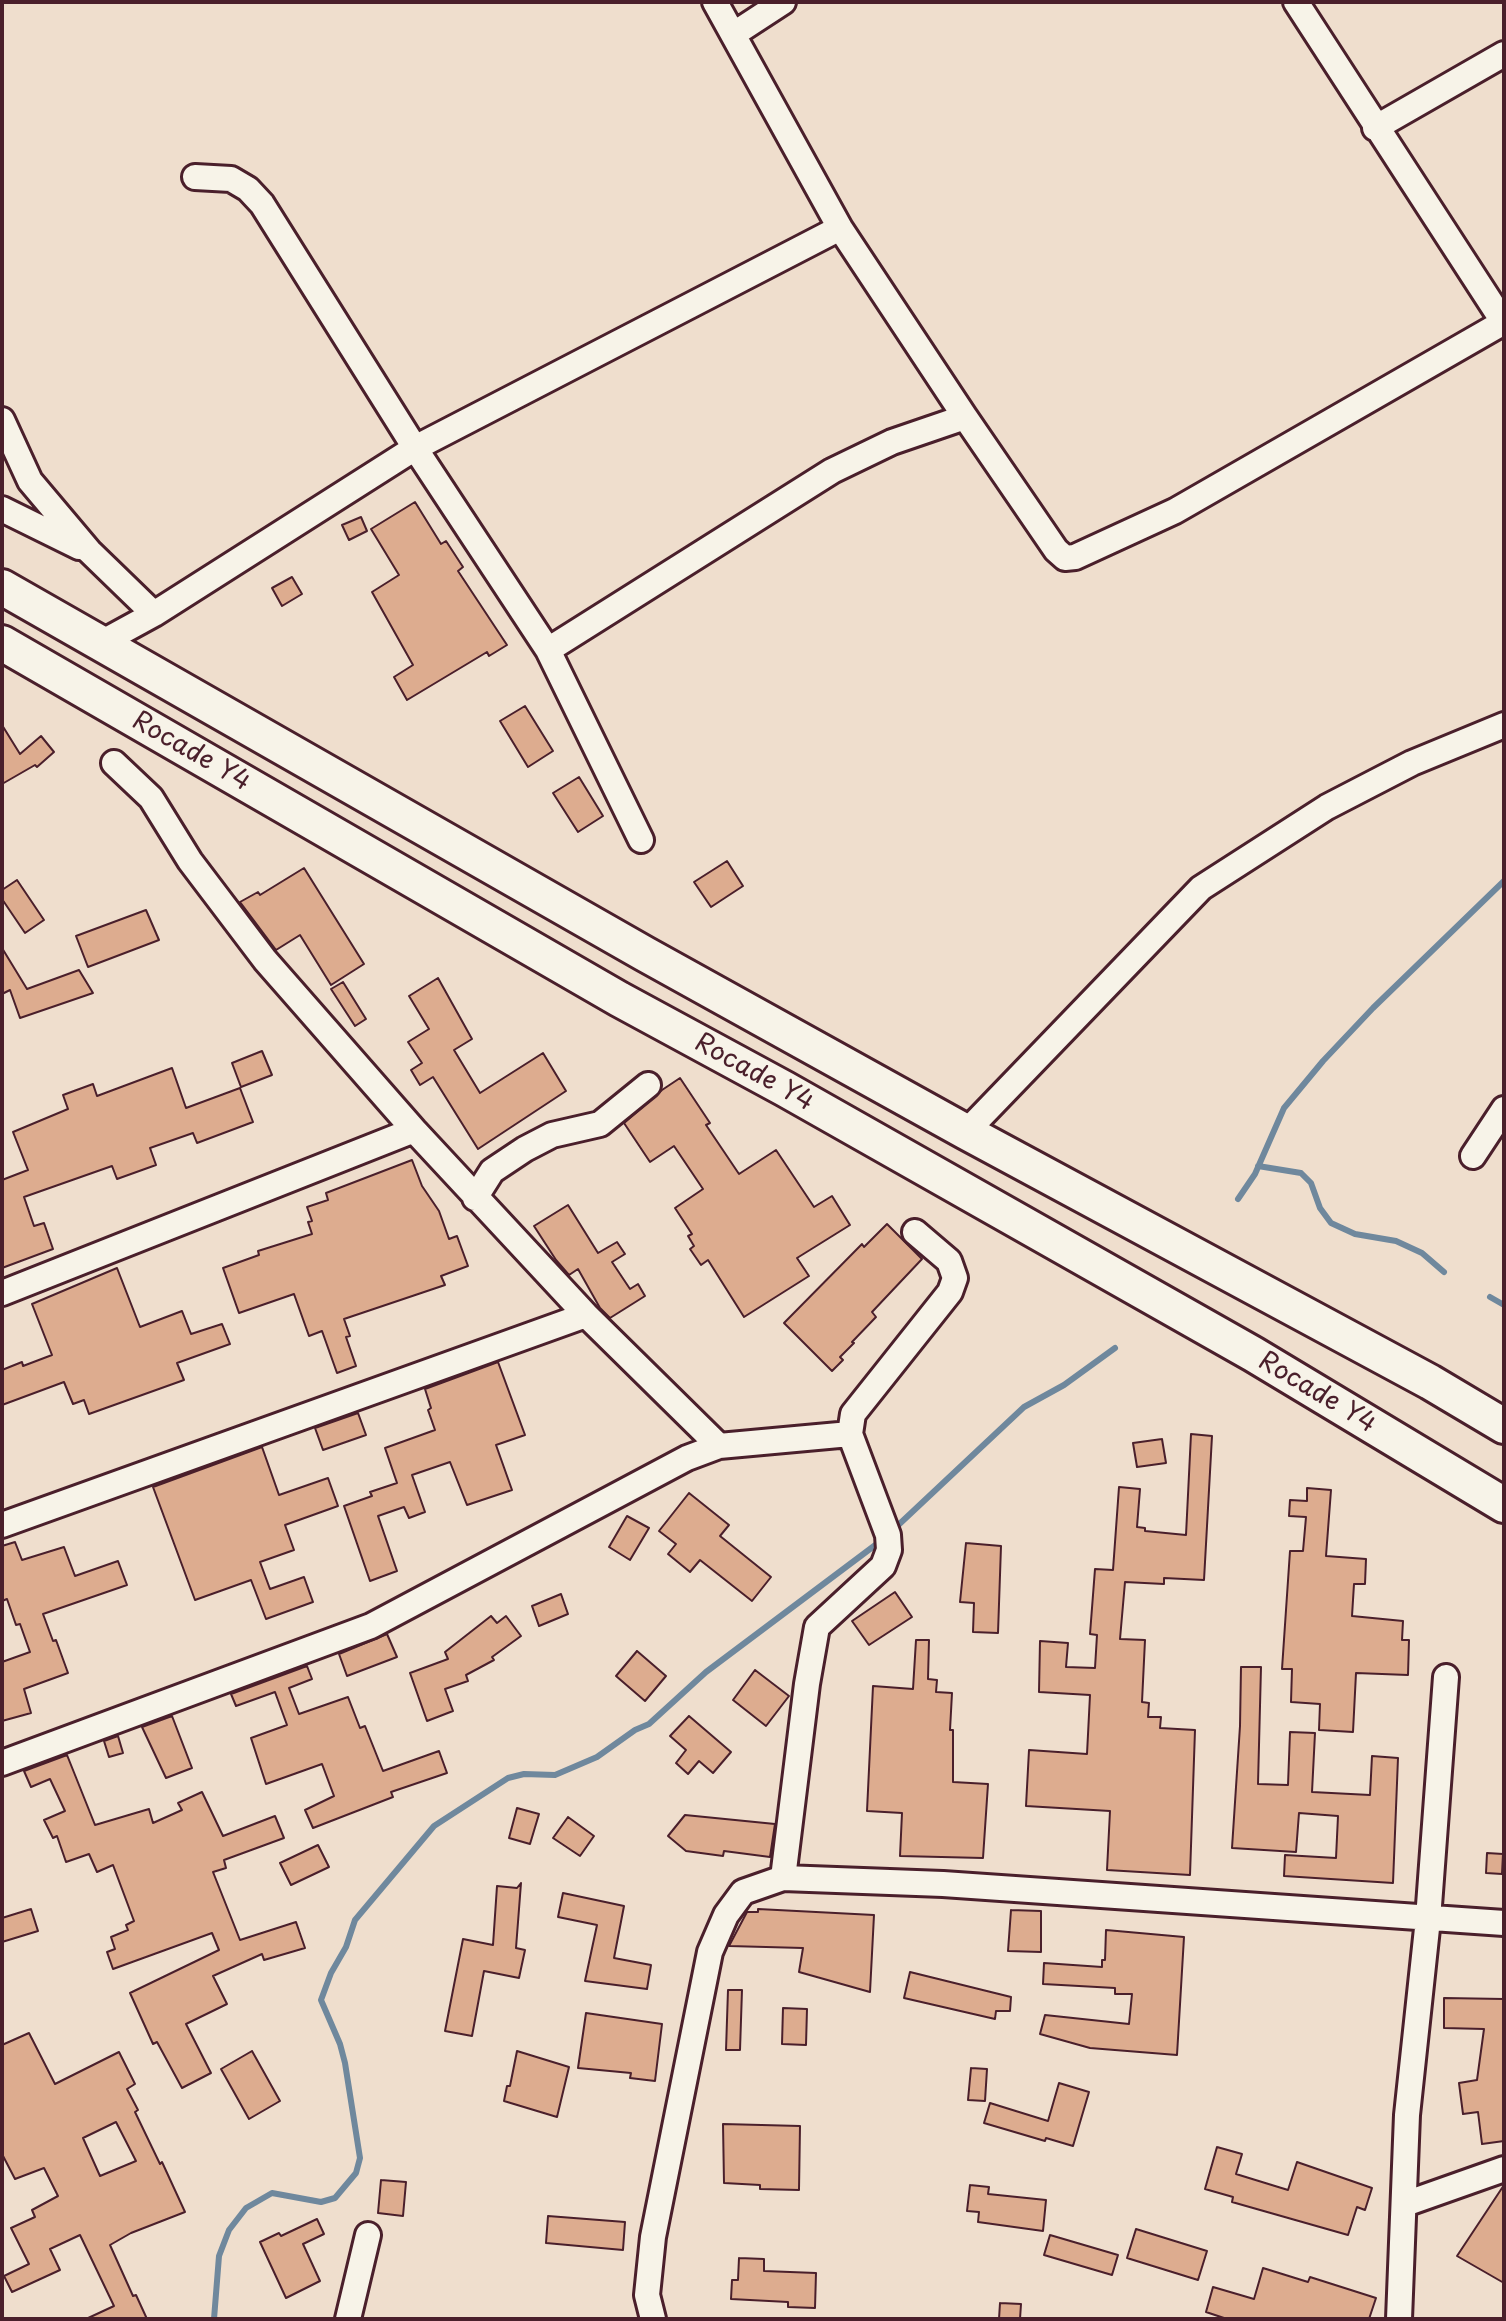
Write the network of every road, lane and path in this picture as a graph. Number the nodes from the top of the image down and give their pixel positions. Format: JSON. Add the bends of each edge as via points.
{"nodes":[{"id":1,"x":715,"y":2,"type":"edge"},
{"id":2,"x":783,"y":2,"type":"edge"},
{"id":3,"x":1296,"y":2,"type":"edge"},
{"id":4,"x":734,"y":34,"type":"junction"},
{"id":5,"x":1504,"y":54,"type":"edge"},
{"id":6,"x":1375,"y":128,"type":"junction"},
{"id":7,"x":195,"y":177,"type":"dead end"},
{"id":8,"x":840,"y":228,"type":"junction"},
{"id":9,"x":1504,"y":322,"type":"edge"},
{"id":10,"x":965,"y":417,"type":"junction"},
{"id":11,"x":2,"y":420,"type":"edge"},
{"id":12,"x":415,"y":448,"type":"junction"},
{"id":13,"x":2,"y":509,"type":"edge"},
{"id":14,"x":89,"y":551,"type":"junction"},
{"id":15,"x":2,"y":587,"type":"edge"},
{"id":16,"x":154,"y":614,"type":"junction"},
{"id":17,"x":2,"y":643,"type":"edge"},
{"id":18,"x":101,"y":643,"type":"junction"},
{"id":19,"x":548,"y":650,"type":"junction"},
{"id":20,"x":1504,"y":725,"type":"edge"},
{"id":21,"x":114,"y":763,"type":"dead end"},
{"id":22,"x":641,"y":840,"type":"dead end"},
{"id":23,"x":648,"y":1085,"type":"dead end"},
{"id":24,"x":1504,"y":1109,"type":"edge"},
{"id":25,"x":414,"y":1130,"type":"junction"},
{"id":26,"x":966,"y":1132,"type":"junction"},
{"id":27,"x":1473,"y":1156,"type":"dead end"},
{"id":28,"x":475,"y":1198,"type":"junction"},
{"id":29,"x":915,"y":1232,"type":"dead end"},
{"id":30,"x":2,"y":1293,"type":"edge"},
{"id":31,"x":586,"y":1315,"type":"junction"},
{"id":32,"x":1430,"y":1382,"type":"junction"},
{"id":33,"x":1504,"y":1412,"type":"edge"},
{"id":34,"x":1504,"y":1426,"type":"edge"},
{"id":35,"x":850,"y":1434,"type":"junction"},
{"id":36,"x":719,"y":1446,"type":"junction"},
{"id":37,"x":1422,"y":1457,"type":"junction"},
{"id":38,"x":1504,"y":1505,"type":"edge"},
{"id":39,"x":1504,"y":1515,"type":"edge"},
{"id":40,"x":2,"y":1525,"type":"edge"},
{"id":41,"x":1446,"y":1677,"type":"dead end"},
{"id":42,"x":2,"y":1763,"type":"edge"},
{"id":43,"x":783,"y":1878,"type":"junction"},
{"id":44,"x":1428,"y":1919,"type":"junction"},
{"id":45,"x":1504,"y":1923,"type":"edge"},
{"id":46,"x":1504,"y":2169,"type":"edge"},
{"id":47,"x":1405,"y":2204,"type":"junction"},
{"id":48,"x":368,"y":2235,"type":"dead end"},
{"id":49,"x":348,"y":2319,"type":"edge"},
{"id":50,"x":653,"y":2319,"type":"edge"},
{"id":51,"x":1399,"y":2319,"type":"edge"}],
"edges":[{"from":1,"to":4,"type":"street"},
{"from":2,"to":4,"type":"street"},
{"from":3,"to":6,"type":"street"},
{"from":4,"to":8,"type":"street"},
{"from":5,"to":6,"type":"street"},
{"from":6,"to":9,"type":"street"},
{"from":7,"to":12,"type":"street","via":[[231,179],[262,204]]},
{"from":8,"to":10,"type":"street"},
{"from":8,"to":12,"type":"street"},
{"from":9,"to":10,"type":"street","via":[[1175,511],[1075,557],[1065,558],[1056,550]]},
{"from":10,"to":19,"type":"street","via":[[892,442],[832,471]]},
{"from":11,"to":14,"type":"street","via":[[30,481]]},
{"from":12,"to":16,"type":"street"},
{"from":12,"to":19,"type":"street"},
{"from":13,"to":14,"type":"street"},
{"from":14,"to":16,"type":"street"},
{"from":15,"to":18,"type":"highway","name":"Rocade Y4"},
{"from":16,"to":18,"type":"street"},
{"from":17,"to":37,"type":"highway","name":"Rocade Y4","via":[[619,999],[1253,1354]]},
{"from":18,"to":26,"type":"highway","name":"Rocade Y4"},
{"from":19,"to":22,"type":"street"},
{"from":20,"to":26,"type":"street","via":[[1412,763],[1327,807],[1201,888]]},
{"from":21,"to":25,"type":"street","via":[[151,798],[190,861],[265,960]]},
{"from":23,"to":28,"type":"street","via":[[600,1124],[552,1135],[525,1149],[492,1171]]},
{"from":24,"to":27,"type":"street"},
{"from":25,"to":28,"type":"street"},
{"from":25,"to":30,"type":"street"},
{"from":26,"to":32,"type":"highway","name":"Rocade Y4"},
{"from":28,"to":31,"type":"street"},
{"from":29,"to":35,"type":"street","via":[[949,1261],[955,1278],[950,1292],[853,1414]]},
{"from":31,"to":36,"type":"street"},
{"from":31,"to":40,"type":"street"},
{"from":32,"to":33,"type":"highway"},
{"from":32,"to":34,"type":"highway","name":"Rocade Y4"},
{"from":35,"to":36,"type":"street"},
{"from":35,"to":43,"type":"street","via":[[889,1550],[883,1566],[817,1627]]},
{"from":36,"to":42,"type":"street","via":[[687,1458],[371,1626]]},
{"from":37,"to":38,"type":"highway","name":"Rocade Y4"},
{"from":37,"to":39,"type":"highway"},
{"from":41,"to":44,"type":"street"},
{"from":43,"to":44,"type":"street","via":[[1324,1908]]},
{"from":43,"to":50,"type":"street","via":[[743,1892],[710,1952],[653,2237],[647,2295]]},
{"from":44,"to":45,"type":"street"},
{"from":44,"to":47,"type":"street","via":[[1407,2115]]},
{"from":46,"to":47,"type":"street"},
{"from":47,"to":51,"type":"street"},
{"from":48,"to":49,"type":"street"}]}
